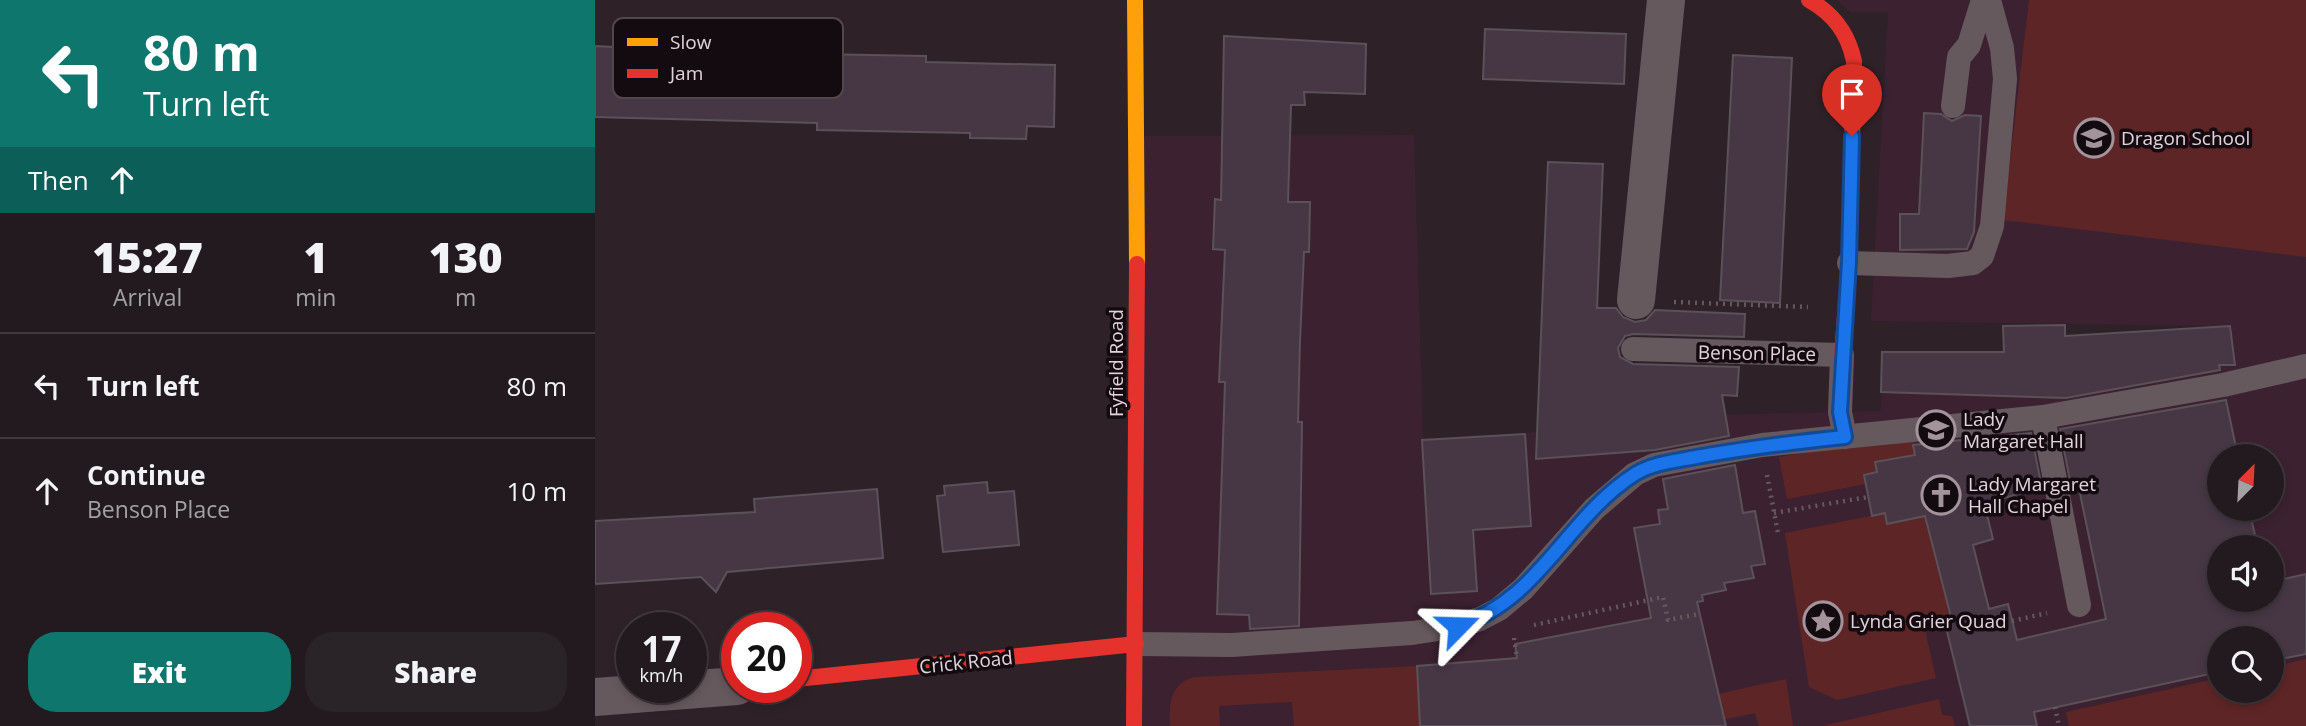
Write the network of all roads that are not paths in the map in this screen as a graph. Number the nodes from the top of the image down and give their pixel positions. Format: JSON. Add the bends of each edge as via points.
{"nodes":[{"id":1,"x":1135,"y":0,"type":"edge"},
{"id":2,"x":1666,"y":0,"type":"edge"},
{"id":3,"x":1809,"y":0,"type":"edge"},
{"id":4,"x":1986,"y":0,"type":"edge"},
{"id":5,"x":1953,"y":106,"type":"dead end"},
{"id":6,"x":1849,"y":262,"type":"junction"},
{"id":7,"x":1636,"y":300,"type":"road end"},
{"id":8,"x":1633,"y":349,"type":"dead end"},
{"id":9,"x":1842,"y":355,"type":"junction"},
{"id":10,"x":2306,"y":366,"type":"edge"},
{"id":11,"x":2043,"y":417,"type":"junction"},
{"id":12,"x":1845,"y":437,"type":"junction"},
{"id":13,"x":2079,"y":605,"type":"dead end"},
{"id":14,"x":1136,"y":644,"type":"junction"},
{"id":15,"x":812,"y":677,"type":"edge"},
{"id":16,"x":721,"y":686,"type":"edge"},
{"id":17,"x":595,"y":697,"type":"edge"},
{"id":18,"x":1134,"y":726,"type":"edge"}],
"edges":[{"from":1,"to":14,"type":"street","name":"Fyfield Road"},
{"from":2,"to":7,"type":"street"},
{"from":3,"to":6,"type":"street","name":"Benson Place","via":[[1825,8],[1841,26],[1854,61]]},
{"from":4,"to":5,"type":"lane","via":[[1969,45],[1959,57]]},
{"from":4,"to":6,"type":"lane","via":[[2002,48],[2005,79],[1992,226],[1982,256],[1973,263],[1948,266]]},
{"from":6,"to":9,"type":"street","name":"Benson Place"},
{"from":8,"to":9,"type":"lane","name":"Benson Place"},
{"from":9,"to":12,"type":"lane","via":[[1840,412]]},
{"from":10,"to":11,"type":"lane"},
{"from":11,"to":12,"type":"lane"},
{"from":11,"to":13,"type":"lane"},
{"from":12,"to":14,"type":"lane","via":[[1762,445],[1654,465],[1635,474],[1594,509],[1523,589],[1499,609],[1458,626],[1232,645]]},
{"from":14,"to":15,"type":"street","name":"Crick Road"},
{"from":14,"to":18,"type":"street","name":"Fyfield Road"},
{"from":16,"to":17,"type":"street"}]}
